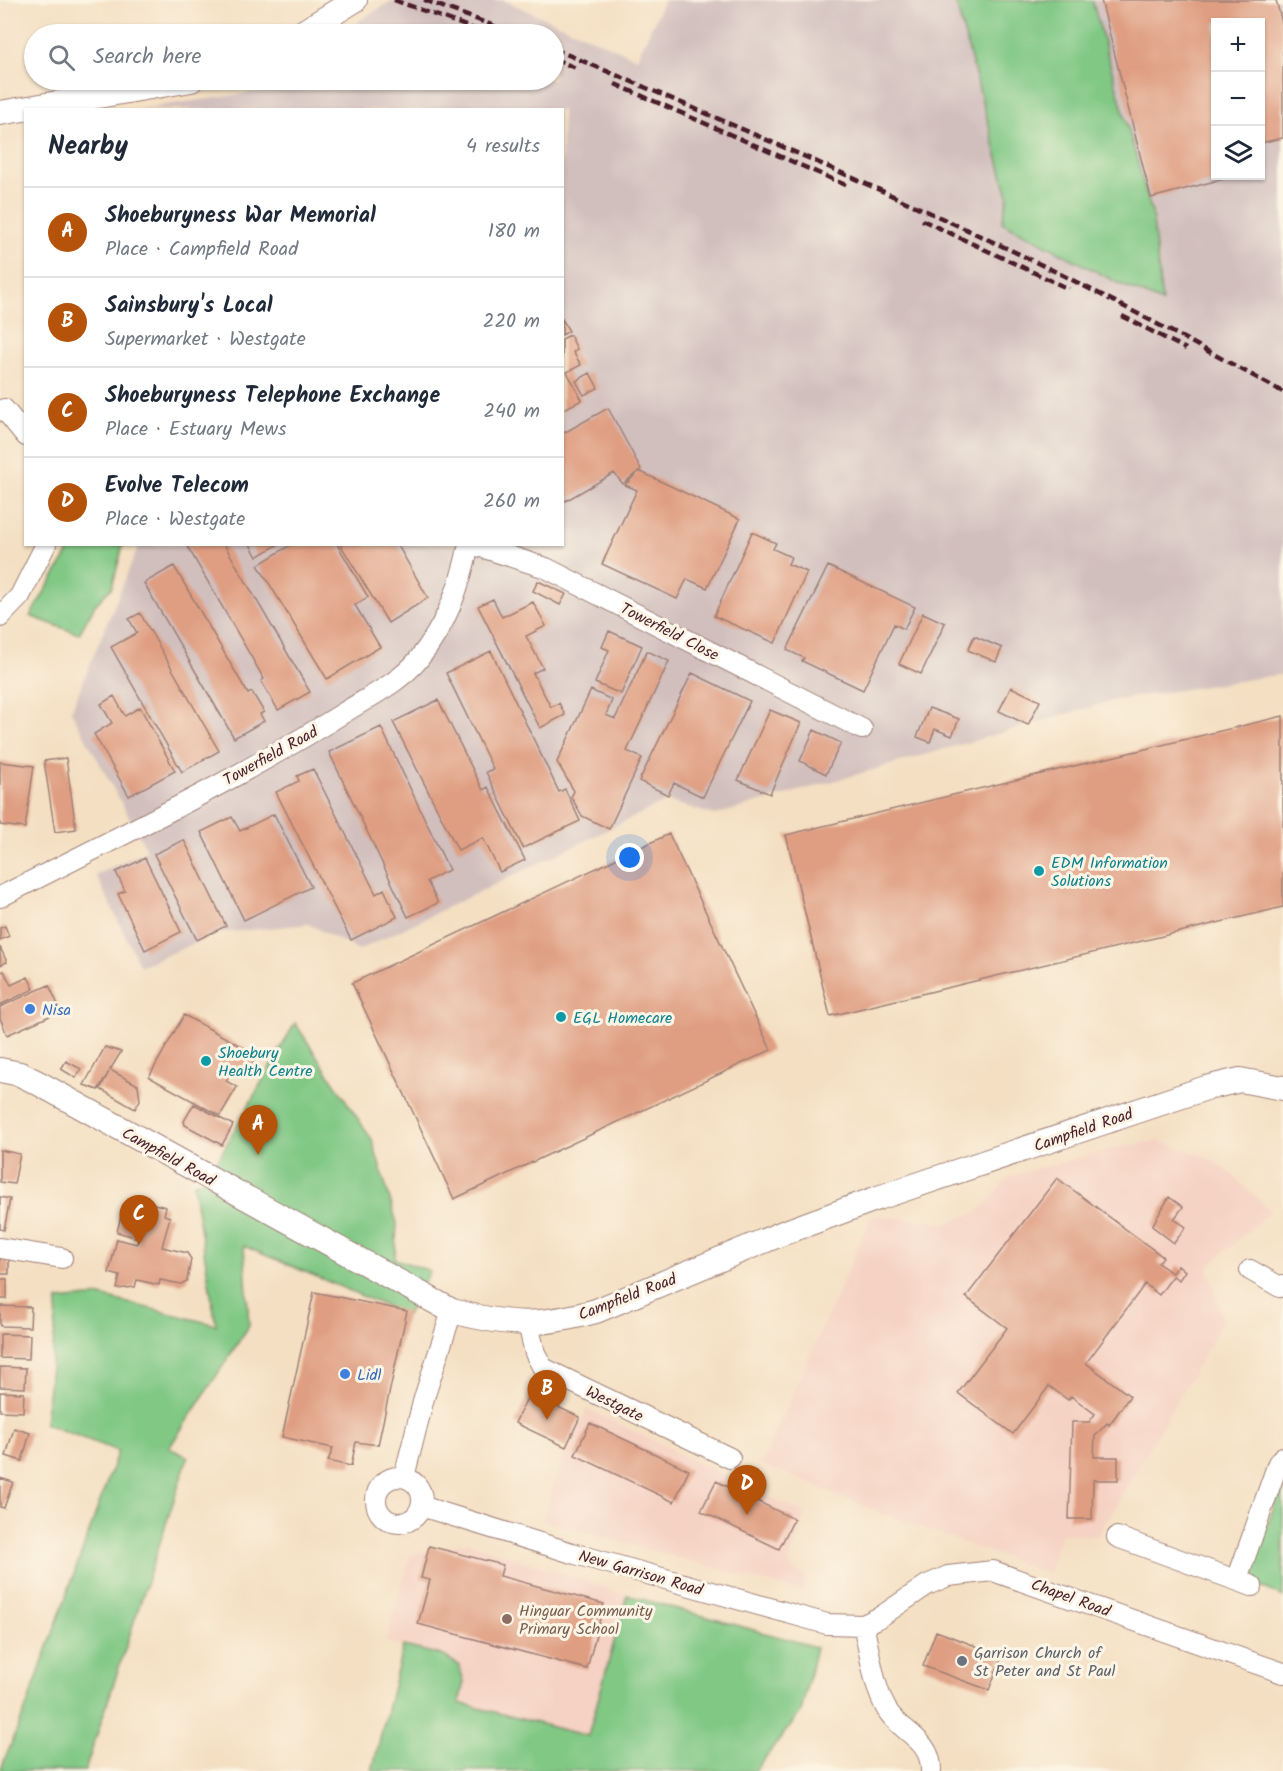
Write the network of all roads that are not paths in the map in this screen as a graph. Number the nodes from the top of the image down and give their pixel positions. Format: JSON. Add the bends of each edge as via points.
{"nodes":[{"id":1,"x":355,"y":0,"type":"edge"},
{"id":2,"x":316,"y":24,"type":"edge"},
{"id":3,"x":152,"y":90,"type":"edge"},
{"id":4,"x":102,"y":103,"type":"edge"},
{"id":5,"x":51,"y":108,"type":"edge"},
{"id":6,"x":24,"y":111,"type":"edge"},
{"id":7,"x":0,"y":113,"type":"edge"},
{"id":8,"x":4,"y":409,"type":"dead end"},
{"id":9,"x":24,"y":431,"type":"edge"},
{"id":10,"x":45,"y":546,"type":"edge"},
{"id":11,"x":470,"y":546,"type":"edge"},
{"id":12,"x":477,"y":546,"type":"edge"},
{"id":13,"x":0,"y":617,"type":"edge"},
{"id":14,"x":862,"y":729,"type":"dead end"},
{"id":15,"x":0,"y":897,"type":"edge"},
{"id":16,"x":0,"y":1070,"type":"edge"},
{"id":17,"x":1283,"y":1088,"type":"edge"},
{"id":18,"x":0,"y":1248,"type":"edge"},
{"id":19,"x":62,"y":1258,"type":"dead end"},
{"id":20,"x":1250,"y":1270,"type":"dead end"},
{"id":21,"x":1283,"y":1285,"type":"edge"},
{"id":22,"x":452,"y":1311,"type":"junction"},
{"id":23,"x":528,"y":1324,"type":"junction"},
{"id":24,"x":730,"y":1458,"type":"dead end"},
{"id":25,"x":1281,"y":1462,"type":"edge"},
{"id":26,"x":404,"y":1477,"type":"junction"},
{"id":27,"x":421,"y":1506,"type":"junction"},
{"id":28,"x":1117,"y":1537,"type":"dead end"},
{"id":29,"x":863,"y":1625,"type":"junction"},
{"id":30,"x":1283,"y":1673,"type":"edge"},
{"id":31,"x":931,"y":1771,"type":"edge"}],
"edges":[{"from":1,"to":2,"type":"street"},
{"from":3,"to":4,"type":"street"},
{"from":4,"to":5,"type":"street"},
{"from":6,"to":7,"type":"street"},
{"from":8,"to":9,"type":"street"},
{"from":10,"to":13,"type":"street","via":[[20,596]]},
{"from":11,"to":15,"type":"street","name":"Towerfield Road","via":[[453,603],[437,634],[417,662],[393,682],[308,735]]},
{"from":12,"to":14,"type":"street","name":"Towerfield Close","via":[[546,568]]},
{"from":16,"to":22,"type":"street","name":"Campfield Road","via":[[40,1084]]},
{"from":17,"to":23,"type":"street","name":"Campfield Road","via":[[1240,1080],[1206,1088],[878,1198],[596,1311]]},
{"from":18,"to":19,"type":"street"},
{"from":20,"to":21,"type":"street","via":[[1280,1287]]},
{"from":22,"to":23,"type":"street","name":"Campfield Road","via":[[497,1323]]},
{"from":22,"to":26,"type":"street"},
{"from":23,"to":24,"type":"street","name":"Westgate","via":[[543,1368]]},
{"from":25,"to":28,"type":"street","via":[[1245,1583]]},
{"from":26,"to":27,"type":"street","via":[[416,1484]]},
{"from":26,"to":27,"type":"street","via":[[387,1480],[379,1487],[376,1507],[383,1517],[401,1523],[412,1519]]},
{"from":27,"to":29,"type":"street","name":"New Garrison Road","via":[[811,1620]]},
{"from":29,"to":30,"type":"street","name":"Chapel Road","via":[[948,1575],[993,1571]]},
{"from":29,"to":31,"type":"street","via":[[882,1700],[897,1722],[923,1743]]}]}
